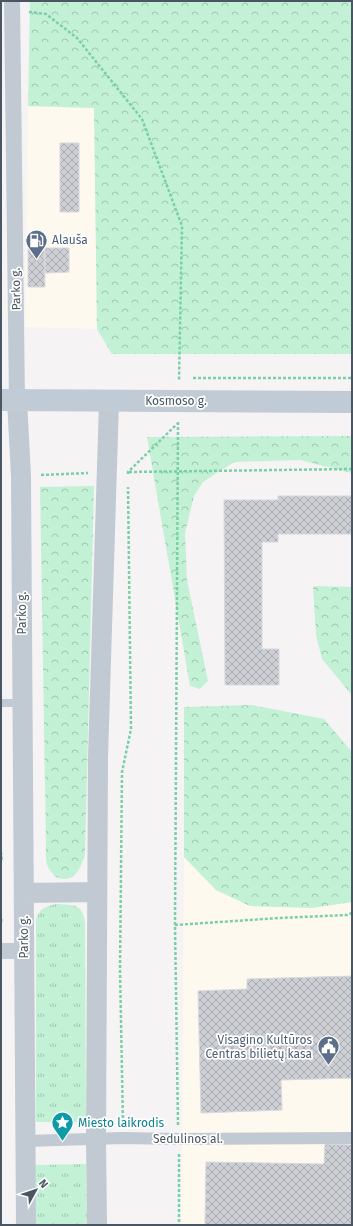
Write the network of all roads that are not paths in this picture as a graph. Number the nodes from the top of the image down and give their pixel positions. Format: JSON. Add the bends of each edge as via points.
{"nodes":[{"id":1,"x":12,"y":5,"type":"edge"},
{"id":2,"x":9,"y":400,"type":"edge"},
{"id":3,"x":109,"y":401,"type":"junction"},
{"id":4,"x":352,"y":402,"type":"edge"},
{"id":5,"x":1,"y":703,"type":"edge"},
{"id":6,"x":22,"y":703,"type":"junction"},
{"id":7,"x":97,"y":892,"type":"junction"},
{"id":8,"x":24,"y":893,"type":"junction"},
{"id":9,"x":1,"y":951,"type":"edge"},
{"id":10,"x":24,"y":951,"type":"junction"},
{"id":11,"x":352,"y":1138,"type":"edge"},
{"id":12,"x":96,"y":1139,"type":"junction"},
{"id":13,"x":25,"y":1141,"type":"junction"},
{"id":14,"x":26,"y":1225,"type":"edge"},
{"id":15,"x":97,"y":1225,"type":"edge"}],
"edges":[{"from":1,"to":2,"type":"street","name":"Parko g."},
{"from":2,"to":3,"type":"main road","name":"Kosmoso g."},
{"from":2,"to":6,"type":"street","name":"Parko g.","via":[[21,476]]},
{"from":3,"to":4,"type":"main road","name":"Kosmoso g."},
{"from":3,"to":7,"type":"street","via":[[98,758]]},
{"from":5,"to":6,"type":"lane"},
{"from":6,"to":8,"type":"street","name":"Parko g."},
{"from":7,"to":8,"type":"street"},
{"from":7,"to":12,"type":"street"},
{"from":8,"to":10,"type":"street","name":"Parko g."},
{"from":9,"to":10,"type":"street"},
{"from":10,"to":13,"type":"street","name":"Parko g."},
{"from":11,"to":12,"type":"street","name":"Sedulinos al."},
{"from":12,"to":13,"type":"street","name":"Sedulinos al."},
{"from":12,"to":15,"type":"street"},
{"from":13,"to":14,"type":"street","name":"Parko g."}]}
